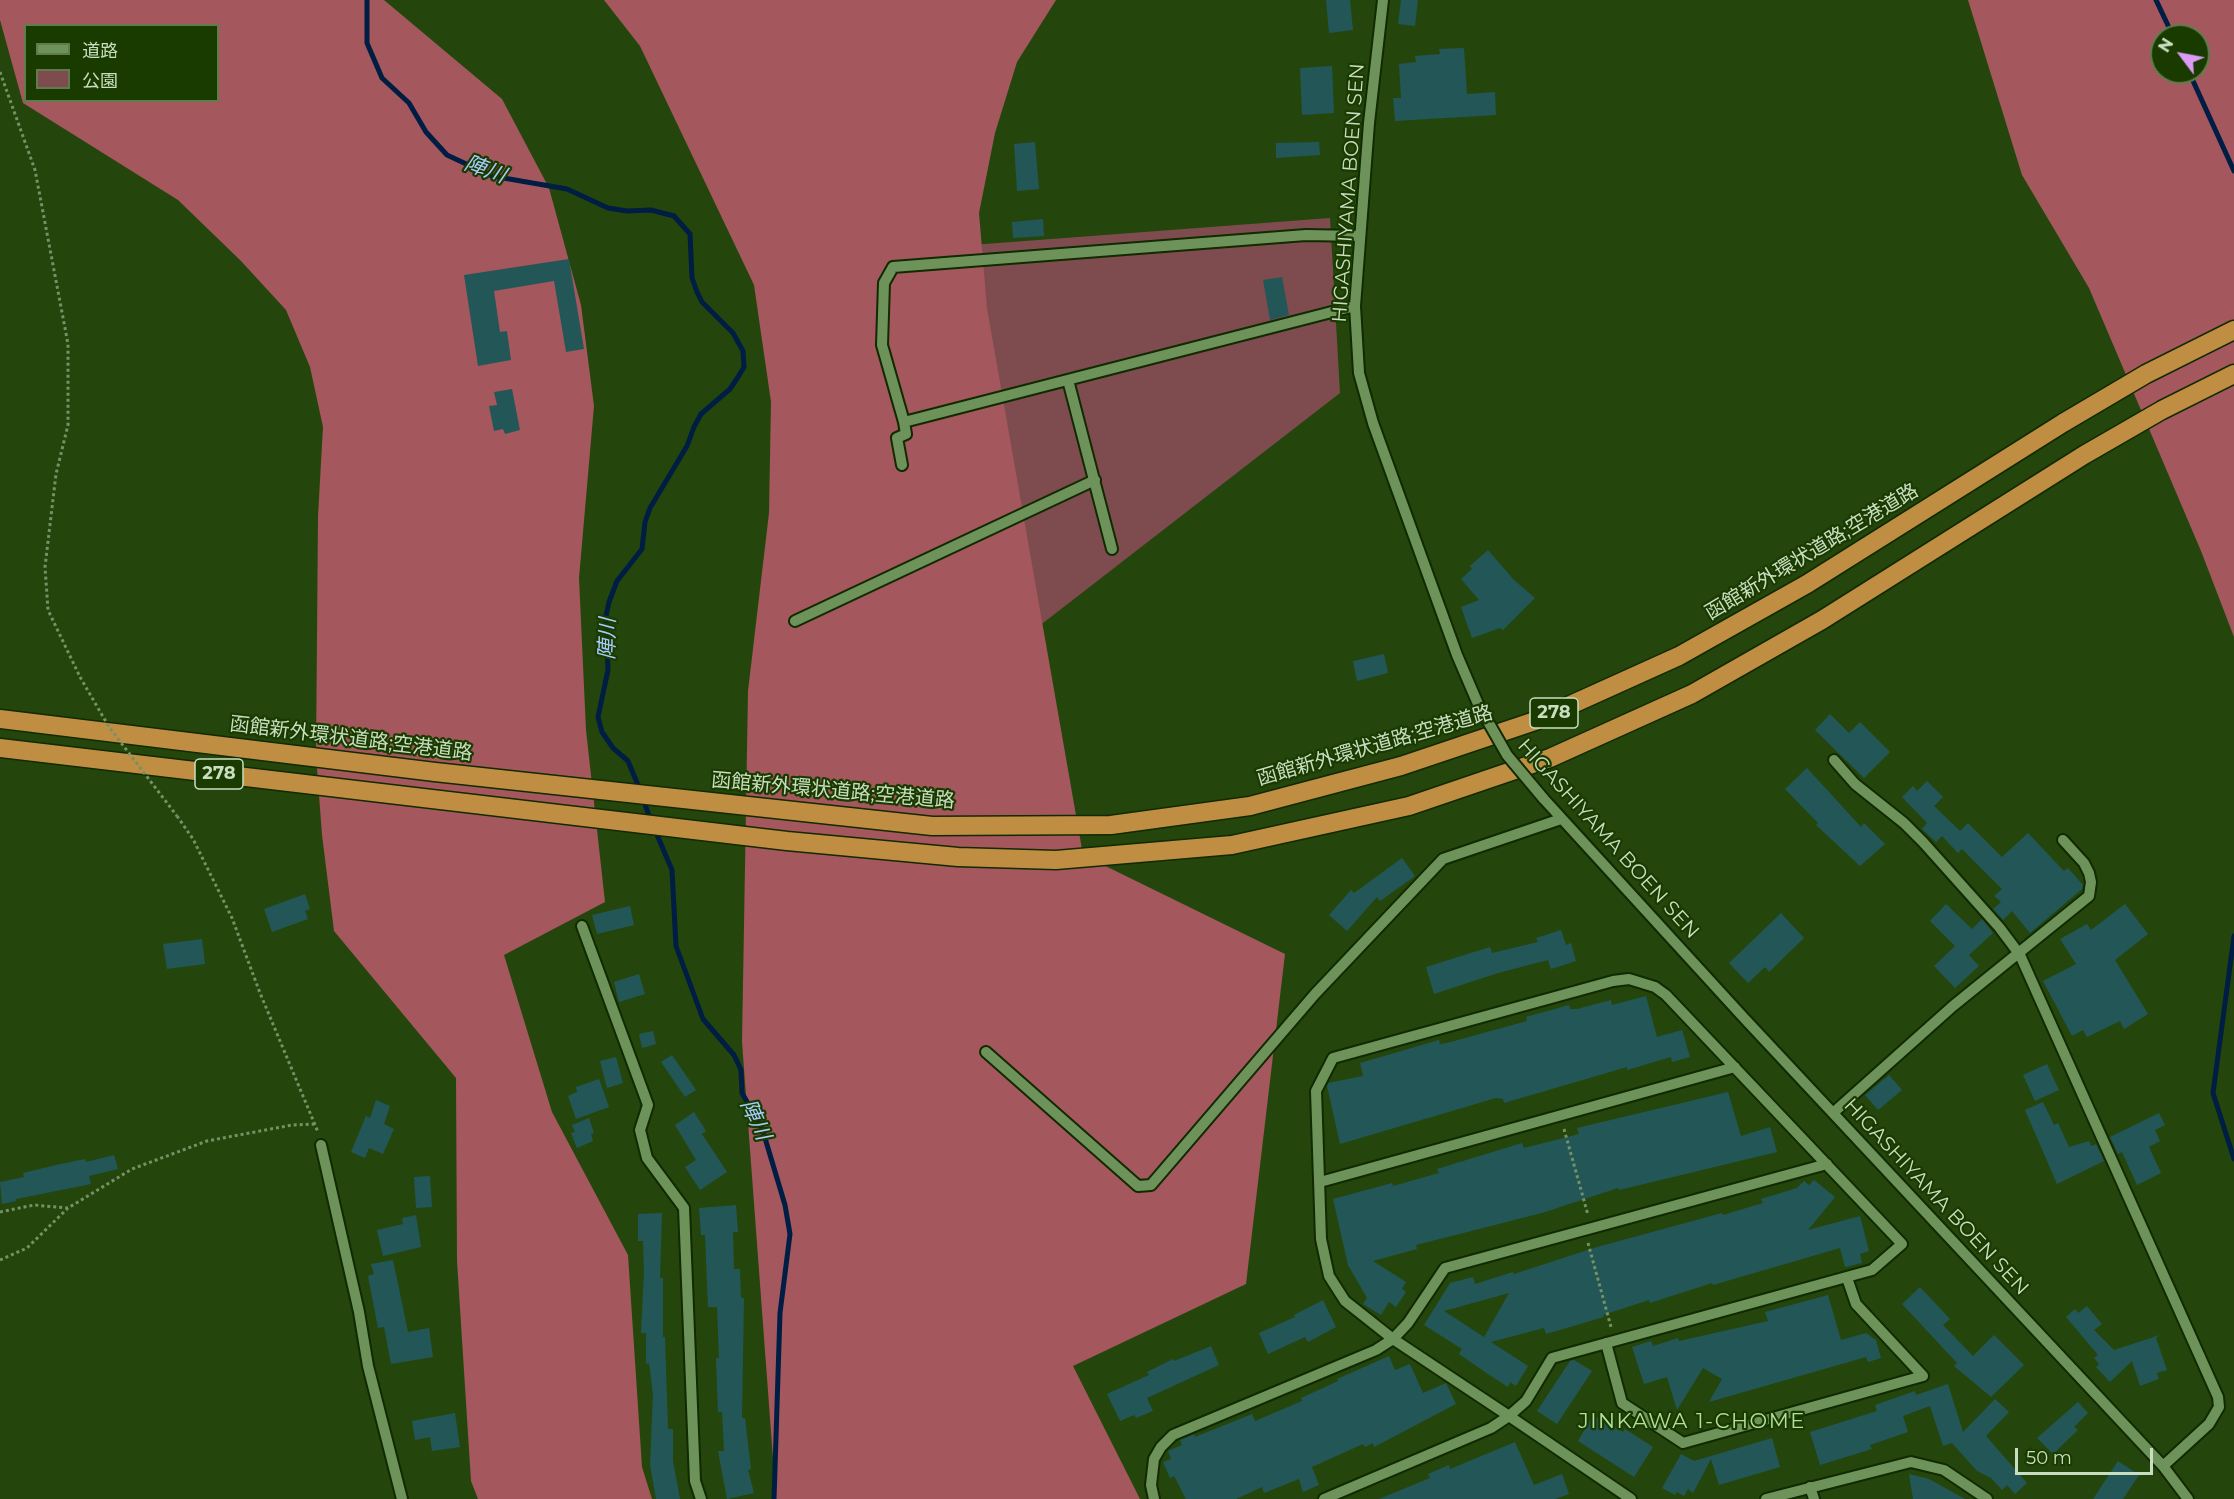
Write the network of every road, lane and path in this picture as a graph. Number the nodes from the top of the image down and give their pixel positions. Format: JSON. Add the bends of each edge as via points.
{"nodes":[{"id":1,"x":1383,"y":0,"type":"edge"},
{"id":2,"x":0,"y":72,"type":"edge"},
{"id":3,"x":1360,"y":236,"type":"junction"},
{"id":4,"x":1355,"y":306,"type":"junction"},
{"id":5,"x":2234,"y":330,"type":"edge"},
{"id":6,"x":2234,"y":374,"type":"edge"},
{"id":7,"x":1068,"y":380,"type":"junction"},
{"id":8,"x":904,"y":422,"type":"junction"},
{"id":9,"x":902,"y":465,"type":"dead end"},
{"id":10,"x":1095,"y":480,"type":"junction"},
{"id":11,"x":1112,"y":549,"type":"dead end"},
{"id":12,"x":795,"y":621,"type":"dead end"},
{"id":13,"x":0,"y":719,"type":"edge"},
{"id":14,"x":0,"y":747,"type":"edge"},
{"id":15,"x":1834,"y":760,"type":"dead end"},
{"id":16,"x":1561,"y":819,"type":"junction"},
{"id":17,"x":2064,"y":840,"type":"dead end"},
{"id":18,"x":582,"y":926,"type":"dead end"},
{"id":19,"x":2020,"y":955,"type":"junction"},
{"id":20,"x":986,"y":1052,"type":"dead end"},
{"id":21,"x":1735,"y":1067,"type":"junction"},
{"id":22,"x":1833,"y":1113,"type":"junction"},
{"id":23,"x":1561,"y":1116,"type":"junction"},
{"id":24,"x":316,"y":1124,"type":"junction"},
{"id":25,"x":321,"y":1145,"type":"joint"},
{"id":26,"x":1827,"y":1164,"type":"junction"},
{"id":27,"x":1320,"y":1182,"type":"junction"},
{"id":28,"x":68,"y":1208,"type":"junction"},
{"id":29,"x":0,"y":1212,"type":"edge"},
{"id":30,"x":1588,"y":1229,"type":"junction"},
{"id":31,"x":0,"y":1260,"type":"edge"},
{"id":32,"x":1847,"y":1278,"type":"junction"},
{"id":33,"x":1393,"y":1340,"type":"junction"},
{"id":34,"x":1611,"y":1342,"type":"junction"},
{"id":35,"x":1509,"y":1416,"type":"junction"},
{"id":36,"x":2163,"y":1466,"type":"junction"},
{"id":37,"x":1810,"y":1487,"type":"junction"},
{"id":38,"x":1625,"y":1498,"type":"edge"},
{"id":39,"x":402,"y":1499,"type":"edge"},
{"id":40,"x":701,"y":1499,"type":"edge"},
{"id":41,"x":1154,"y":1499,"type":"edge"},
{"id":42,"x":1324,"y":1499,"type":"edge"},
{"id":43,"x":1766,"y":1499,"type":"edge"},
{"id":44,"x":1814,"y":1499,"type":"edge"},
{"id":45,"x":1987,"y":1499,"type":"edge"},
{"id":46,"x":2188,"y":1499,"type":"edge"}],
"edges":[{"from":1,"to":3,"type":"street","name":"HIGASHIYAMA BOEN SEN"},
{"from":2,"to":24,"type":"path","bridge":true,"via":[[35,170],[68,344],[68,425],[56,474],[45,567],[48,610],[109,727],[193,839],[232,918]]},
{"from":3,"to":4,"type":"street","name":"HIGASHIYAMA BOEN SEN"},
{"from":3,"to":8,"type":"street","via":[[1306,235],[893,267],[884,283],[882,345]]},
{"from":4,"to":7,"type":"street"},
{"from":4,"to":16,"type":"street","name":"HIGASHIYAMA BOEN SEN","bridge":true,"via":[[1359,373],[1372,423],[1457,655],[1507,756]]},
{"from":5,"to":13,"type":"highway","name":"函館新外環状道路;空港道路","number":"278","via":[[2146,374],[1807,584],[1679,656],[1535,722],[1401,766],[1250,806],[1111,825],[932,826],[435,772]]},
{"from":6,"to":14,"type":"highway","number":"278","via":[[2084,455],[1822,620],[1692,694],[1550,758],[1409,806],[1232,845],[1077,858],[958,857],[787,841]]},
{"from":7,"to":8,"type":"street"},
{"from":7,"to":10,"type":"street"},
{"from":8,"to":9,"type":"street","via":[[906,434],[897,438]]},
{"from":10,"to":11,"type":"street"},
{"from":10,"to":12,"type":"street"},
{"from":15,"to":19,"type":"street","via":[[1855,784],[1923,842]]},
{"from":16,"to":20,"type":"street","via":[[1443,858],[1315,994],[1151,1185],[1138,1186]]},
{"from":16,"to":22,"type":"street","name":"HIGASHIYAMA BOEN SEN"},
{"from":17,"to":19,"type":"street","via":[[2089,873],[2089,896]]},
{"from":18,"to":40,"type":"street","via":[[648,1105],[640,1130],[647,1158],[684,1208],[695,1481]]},
{"from":19,"to":22,"type":"street","via":[[1953,1006]]},
{"from":19,"to":36,"type":"street","via":[[2218,1397],[2219,1407],[2210,1424]]},
{"from":21,"to":23,"type":"street"},
{"from":21,"to":26,"type":"street"},
{"from":21,"to":27,"type":"street","via":[[1666,995],[1629,979],[1333,1058],[1316,1091]]},
{"from":22,"to":36,"type":"street","name":"HIGASHIYAMA BOEN SEN"},
{"from":23,"to":27,"type":"street"},
{"from":23,"to":30,"type":"path"},
{"from":24,"to":25,"type":"path"},
{"from":24,"to":28,"type":"path","via":[[207,1141],[132,1169]]},
{"from":25,"to":39,"type":"street","via":[[368,1366]]},
{"from":26,"to":30,"type":"street"},
{"from":26,"to":32,"type":"street","via":[[1902,1244],[1872,1270]]},
{"from":27,"to":33,"type":"street","via":[[1321,1239],[1329,1276],[1345,1301]]},
{"from":28,"to":29,"type":"path","via":[[34,1205]]},
{"from":28,"to":31,"type":"path","via":[[27,1248]]},
{"from":30,"to":33,"type":"street","via":[[1445,1268]]},
{"from":30,"to":34,"type":"path"},
{"from":32,"to":34,"type":"street"},
{"from":32,"to":34,"type":"street","via":[[1856,1304],[1923,1376],[1683,1443],[1622,1403]]},
{"from":33,"to":35,"type":"street"},
{"from":33,"to":41,"type":"street","via":[[1173,1435],[1154,1459]]},
{"from":34,"to":35,"type":"street","via":[[1552,1358],[1526,1401]]},
{"from":35,"to":38,"type":"street"},
{"from":35,"to":42,"type":"street","via":[[1491,1428]]},
{"from":36,"to":46,"type":"street","name":"HIGASHIYAMA BOEN SEN"},
{"from":37,"to":43,"type":"street"},
{"from":37,"to":44,"type":"street"},
{"from":37,"to":45,"type":"street","via":[[1911,1462],[1944,1470]]}]}
